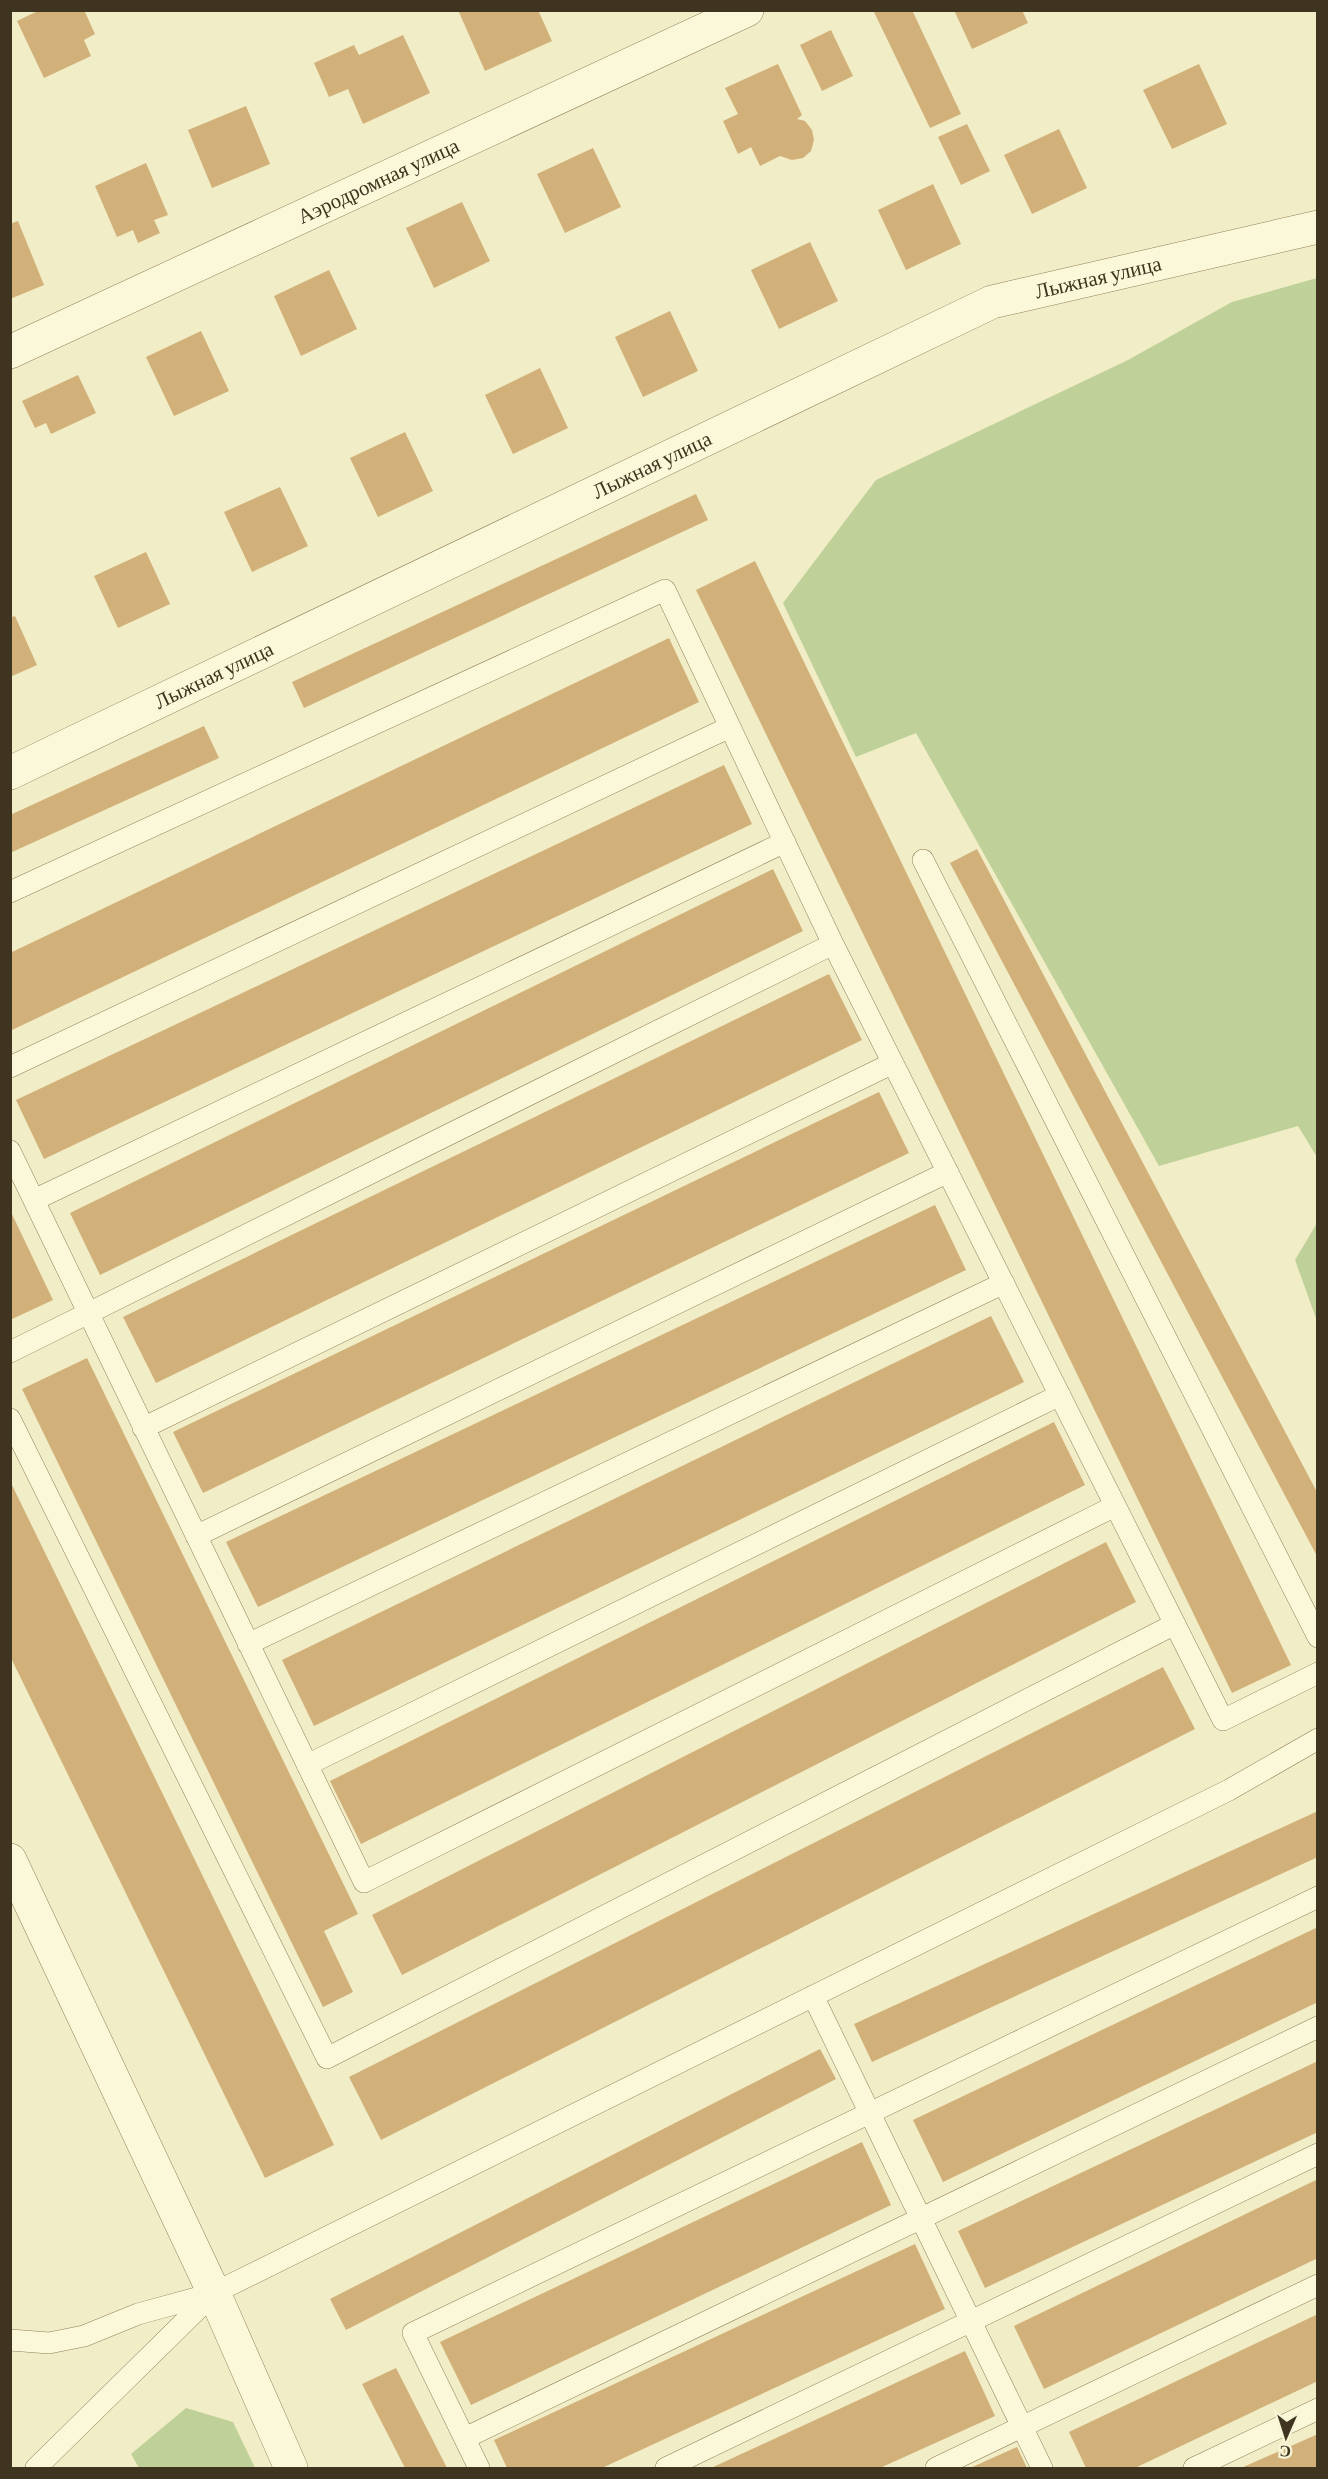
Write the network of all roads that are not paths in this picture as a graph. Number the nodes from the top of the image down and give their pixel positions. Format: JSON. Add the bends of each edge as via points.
{"nodes":[{"id":1,"x":747,"y":10,"type":"edge"},
{"id":2,"x":1317,"y":227,"type":"edge"},
{"id":3,"x":10,"y":352,"type":"edge"},
{"id":4,"x":730,"y":727,"type":"junction"},
{"id":5,"x":10,"y":773,"type":"edge"},
{"id":6,"x":785,"y":842,"type":"junction"},
{"id":7,"x":923,"y":860,"type":"dead end"},
{"id":8,"x":10,"y":892,"type":"edge"},
{"id":9,"x":833,"y":944,"type":"junction"},
{"id":10,"x":893,"y":1063,"type":"junction"},
{"id":11,"x":10,"y":1067,"type":"edge"},
{"id":12,"x":10,"y":1151,"type":"edge"},
{"id":13,"x":948,"y":1172,"type":"junction"},
{"id":14,"x":34,"y":1200,"type":"junction"},
{"id":15,"x":1004,"y":1283,"type":"junction"},
{"id":16,"x":88,"y":1314,"type":"junction"},
{"id":17,"x":10,"y":1352,"type":"edge"},
{"id":18,"x":1060,"y":1395,"type":"junction"},
{"id":19,"x":10,"y":1419,"type":"edge"},
{"id":20,"x":143,"y":1428,"type":"junction"},
{"id":21,"x":1115,"y":1506,"type":"junction"},
{"id":22,"x":196,"y":1536,"type":"junction"},
{"id":23,"x":1175,"y":1624,"type":"junction"},
{"id":24,"x":1317,"y":1637,"type":"edge"},
{"id":25,"x":248,"y":1644,"type":"junction"},
{"id":26,"x":1317,"y":1673,"type":"edge"},
{"id":27,"x":1317,"y":1739,"type":"edge"},
{"id":28,"x":307,"y":1765,"type":"junction"},
{"id":29,"x":10,"y":1860,"type":"edge"},
{"id":30,"x":1317,"y":1897,"type":"edge"},
{"id":31,"x":813,"y":1996,"type":"junction"},
{"id":32,"x":1317,"y":2028,"type":"edge"},
{"id":33,"x":870,"y":2113,"type":"junction"},
{"id":34,"x":1317,"y":2154,"type":"edge"},
{"id":35,"x":921,"y":2218,"type":"junction"},
{"id":36,"x":1317,"y":2285,"type":"edge"},
{"id":37,"x":214,"y":2293,"type":"junction"},
{"id":38,"x":970,"y":2322,"type":"junction"},
{"id":39,"x":10,"y":2340,"type":"edge"},
{"id":40,"x":1317,"y":2409,"type":"edge"},
{"id":41,"x":1022,"y":2427,"type":"junction"},
{"id":42,"x":465,"y":2438,"type":"junction"},
{"id":43,"x":40,"y":2467,"type":"edge"},
{"id":44,"x":291,"y":2469,"type":"edge"},
{"id":45,"x":479,"y":2469,"type":"edge"},
{"id":46,"x":666,"y":2469,"type":"edge"},
{"id":47,"x":936,"y":2469,"type":"edge"},
{"id":48,"x":1042,"y":2469,"type":"edge"},
{"id":49,"x":1194,"y":2469,"type":"edge"}],
"edges":[{"from":1,"to":3,"type":"street","name":"Аэродромная улица"},
{"from":2,"to":5,"type":"street","name":"Лыжная улица","via":[[992,303]]},
{"from":4,"to":6,"type":"lane"},
{"from":4,"to":8,"type":"lane","via":[[665,590]]},
{"from":4,"to":11,"type":"lane"},
{"from":6,"to":9,"type":"lane"},
{"from":6,"to":14,"type":"lane"},
{"from":7,"to":24,"type":"lane"},
{"from":9,"to":10,"type":"lane"},
{"from":9,"to":16,"type":"lane"},
{"from":10,"to":13,"type":"lane"},
{"from":10,"to":20,"type":"lane"},
{"from":12,"to":14,"type":"lane"},
{"from":13,"to":15,"type":"lane"},
{"from":13,"to":22,"type":"lane"},
{"from":14,"to":16,"type":"lane"},
{"from":15,"to":18,"type":"lane"},
{"from":15,"to":25,"type":"lane"},
{"from":16,"to":17,"type":"lane"},
{"from":16,"to":20,"type":"lane"},
{"from":18,"to":21,"type":"lane"},
{"from":18,"to":28,"type":"lane"},
{"from":19,"to":23,"type":"lane","via":[[327,2058]]},
{"from":20,"to":22,"type":"lane"},
{"from":21,"to":23,"type":"lane"},
{"from":21,"to":28,"type":"lane","via":[[364,1882]]},
{"from":22,"to":25,"type":"lane"},
{"from":23,"to":26,"type":"lane","via":[[1223,1720]]},
{"from":25,"to":28,"type":"lane"},
{"from":27,"to":31,"type":"lane","via":[[1229,1790]]},
{"from":29,"to":37,"type":"street"},
{"from":30,"to":33,"type":"lane"},
{"from":31,"to":33,"type":"lane"},
{"from":31,"to":37,"type":"lane"},
{"from":32,"to":35,"type":"lane"},
{"from":33,"to":35,"type":"lane"},
{"from":33,"to":42,"type":"lane","via":[[413,2333]]},
{"from":34,"to":38,"type":"lane"},
{"from":35,"to":38,"type":"lane"},
{"from":35,"to":42,"type":"lane"},
{"from":36,"to":41,"type":"lane"},
{"from":37,"to":39,"type":"lane","via":[[138,2314],[84,2336],[49,2343]]},
{"from":37,"to":43,"type":"lane"},
{"from":37,"to":44,"type":"street"},
{"from":38,"to":41,"type":"lane"},
{"from":38,"to":46,"type":"lane"},
{"from":40,"to":49,"type":"lane"},
{"from":41,"to":47,"type":"lane"},
{"from":41,"to":48,"type":"lane"},
{"from":42,"to":45,"type":"lane"}]}
